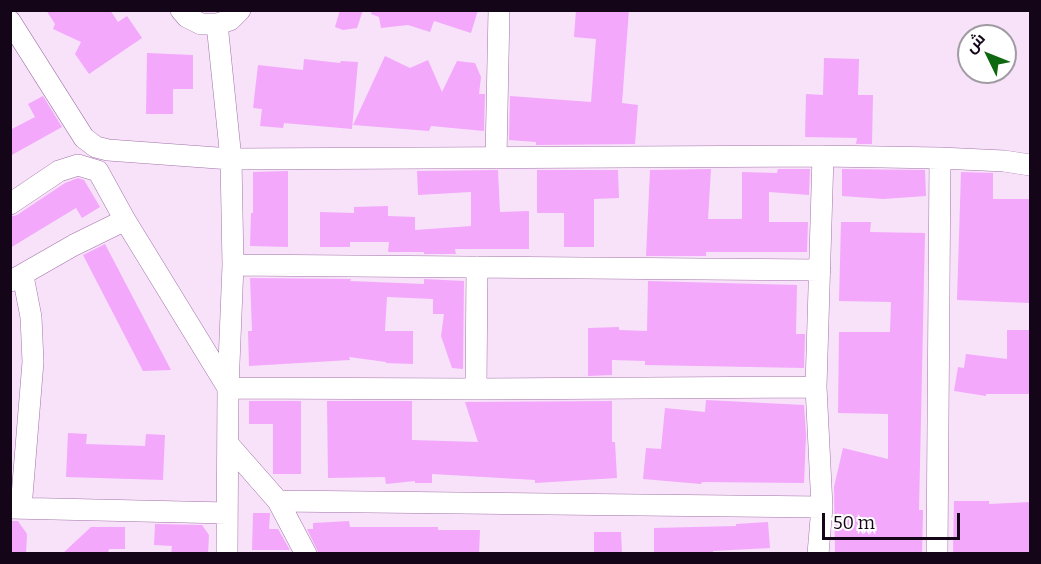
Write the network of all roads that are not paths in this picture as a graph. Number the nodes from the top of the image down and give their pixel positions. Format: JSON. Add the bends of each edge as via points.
{"nodes":[{"id":1,"x":181,"y":10,"type":"edge"},
{"id":2,"x":240,"y":10,"type":"edge"},
{"id":3,"x":499,"y":10,"type":"edge"},
{"id":4,"x":10,"y":21,"type":"edge"},
{"id":5,"x":217,"y":24,"type":"junction"},
{"id":6,"x":823,"y":156,"type":"junction"},
{"id":7,"x":496,"y":158,"type":"junction"},
{"id":8,"x":940,"y":158,"type":"junction"},
{"id":9,"x":231,"y":159,"type":"junction"},
{"id":10,"x":1030,"y":165,"type":"edge"},
{"id":11,"x":10,"y":204,"type":"edge"},
{"id":12,"x":124,"y":220,"type":"junction"},
{"id":13,"x":233,"y":265,"type":"junction"},
{"id":14,"x":477,"y":267,"type":"junction"},
{"id":15,"x":820,"y":270,"type":"junction"},
{"id":16,"x":17,"y":278,"type":"edge"},
{"id":17,"x":816,"y":387,"type":"junction"},
{"id":18,"x":228,"y":388,"type":"junction"},
{"id":19,"x":476,"y":389,"type":"junction"},
{"id":20,"x":228,"y":444,"type":"junction"},
{"id":21,"x":278,"y":501,"type":"junction"},
{"id":22,"x":822,"y":507,"type":"junction"},
{"id":23,"x":16,"y":508,"type":"edge"},
{"id":24,"x":227,"y":513,"type":"junction"},
{"id":25,"x":227,"y":554,"type":"edge"},
{"id":26,"x":306,"y":554,"type":"edge"},
{"id":27,"x":818,"y":554,"type":"edge"},
{"id":28,"x":937,"y":554,"type":"edge"}],
"edges":[{"from":1,"to":5,"type":"street","via":[[201,24]]},
{"from":2,"to":5,"type":"street","via":[[230,20]]},
{"from":3,"to":7,"type":"street"},
{"from":4,"to":9,"type":"street","via":[[84,138],[96,147]]},
{"from":5,"to":9,"type":"street"},
{"from":6,"to":7,"type":"street"},
{"from":6,"to":8,"type":"street"},
{"from":6,"to":15,"type":"street"},
{"from":7,"to":9,"type":"street"},
{"from":8,"to":10,"type":"street"},
{"from":8,"to":28,"type":"street"},
{"from":9,"to":13,"type":"street"},
{"from":11,"to":12,"type":"street","via":[[59,171],[78,165],[98,171]]},
{"from":12,"to":16,"type":"street"},
{"from":12,"to":18,"type":"street"},
{"from":13,"to":14,"type":"street"},
{"from":13,"to":18,"type":"street"},
{"from":14,"to":15,"type":"street"},
{"from":14,"to":19,"type":"street"},
{"from":15,"to":17,"type":"street"},
{"from":16,"to":23,"type":"street","via":[[31,317],[33,362],[26,469]]},
{"from":17,"to":19,"type":"street"},
{"from":17,"to":22,"type":"street"},
{"from":18,"to":19,"type":"street"},
{"from":18,"to":20,"type":"street"},
{"from":20,"to":21,"type":"street"},
{"from":20,"to":24,"type":"street"},
{"from":21,"to":22,"type":"street"},
{"from":21,"to":26,"type":"street"},
{"from":22,"to":27,"type":"street"},
{"from":23,"to":24,"type":"street"},
{"from":24,"to":25,"type":"street"}]}
